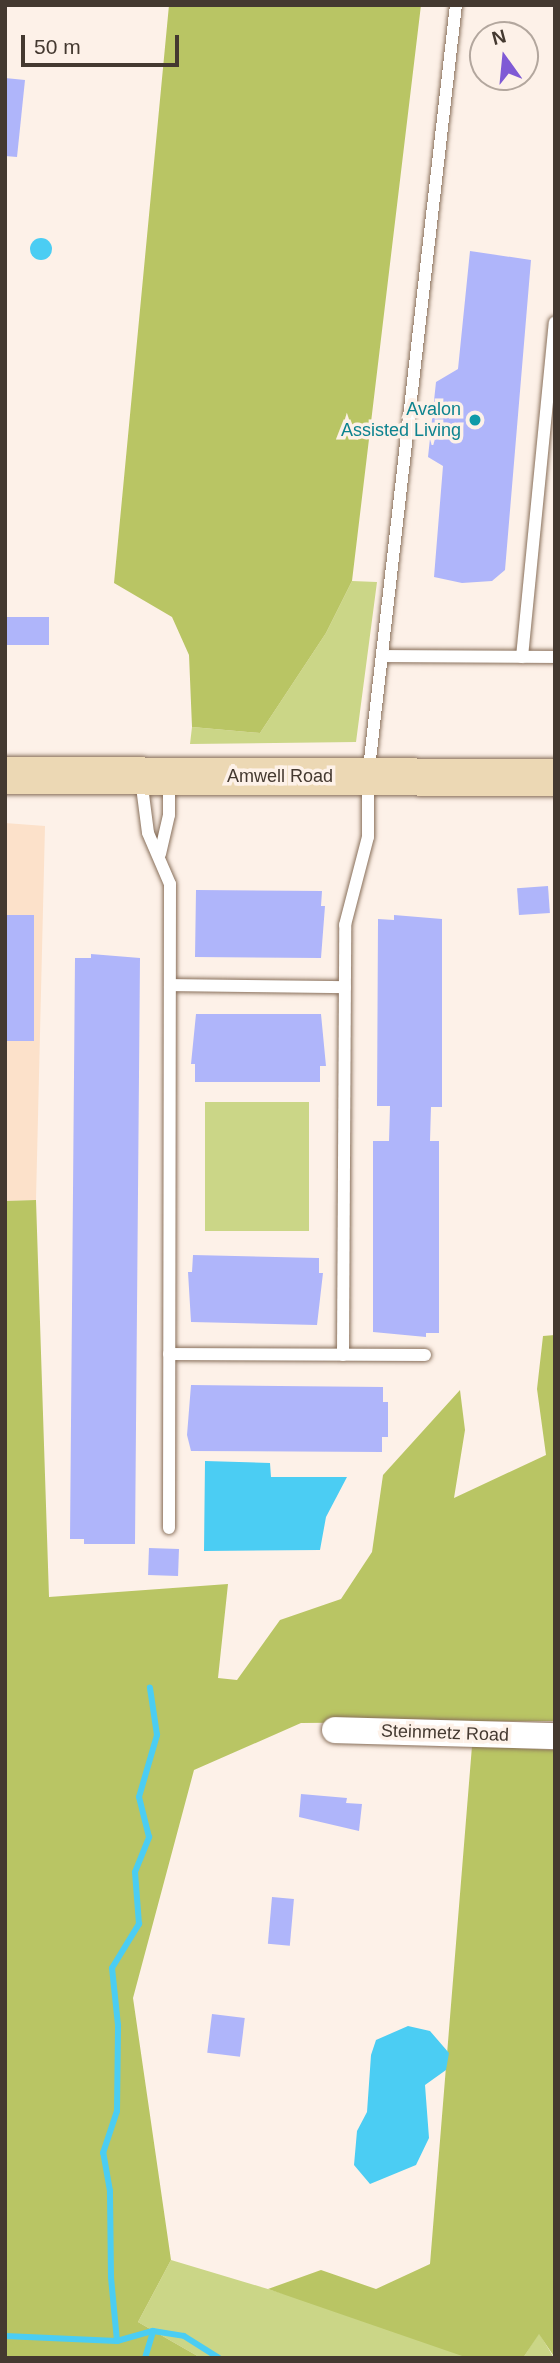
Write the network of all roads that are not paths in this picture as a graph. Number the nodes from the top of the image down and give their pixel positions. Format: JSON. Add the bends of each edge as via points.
{"nodes":[{"id":1,"x":456,"y":5,"type":"edge"},
{"id":2,"x":555,"y":323,"type":"edge"},
{"id":3,"x":382,"y":656,"type":"junction"},
{"id":4,"x":522,"y":657,"type":"junction"},
{"id":5,"x":555,"y":657,"type":"edge"},
{"id":6,"x":5,"y":775,"type":"edge"},
{"id":7,"x":155,"y":776,"type":"junction"},
{"id":8,"x":368,"y":777,"type":"junction"},
{"id":9,"x":555,"y":778,"type":"edge"},
{"id":10,"x":160,"y":854,"type":"junction"},
{"id":11,"x":170,"y":985,"type":"junction"},
{"id":12,"x":345,"y":987,"type":"junction"},
{"id":13,"x":169,"y":1354,"type":"junction"},
{"id":14,"x":343,"y":1355,"type":"junction"},
{"id":15,"x":425,"y":1355,"type":"dead end"},
{"id":16,"x":169,"y":1528,"type":"dead end"},
{"id":17,"x":335,"y":1730,"type":"dead end"},
{"id":18,"x":555,"y":1736,"type":"edge"}],
"edges":[{"from":1,"to":3,"type":"lane"},
{"from":2,"to":4,"type":"lane"},
{"from":3,"to":4,"type":"lane"},
{"from":3,"to":8,"type":"lane"},
{"from":4,"to":5,"type":"lane"},
{"from":6,"to":7,"type":"main road","name":"Amwell Road"},
{"from":7,"to":8,"type":"main road","name":"Amwell Road"},
{"from":7,"to":10,"type":"lane","via":[[169,815]]},
{"from":7,"to":10,"type":"lane","via":[[148,832]]},
{"from":8,"to":9,"type":"main road","name":"Amwell Road"},
{"from":8,"to":12,"type":"lane","via":[[366,851],[345,925]]},
{"from":10,"to":11,"type":"lane","via":[[170,884]]},
{"from":11,"to":12,"type":"lane"},
{"from":11,"to":13,"type":"lane"},
{"from":12,"to":14,"type":"lane"},
{"from":13,"to":14,"type":"lane"},
{"from":13,"to":16,"type":"lane"},
{"from":14,"to":15,"type":"lane"},
{"from":17,"to":18,"type":"street","name":"Steinmetz Road"}]}
